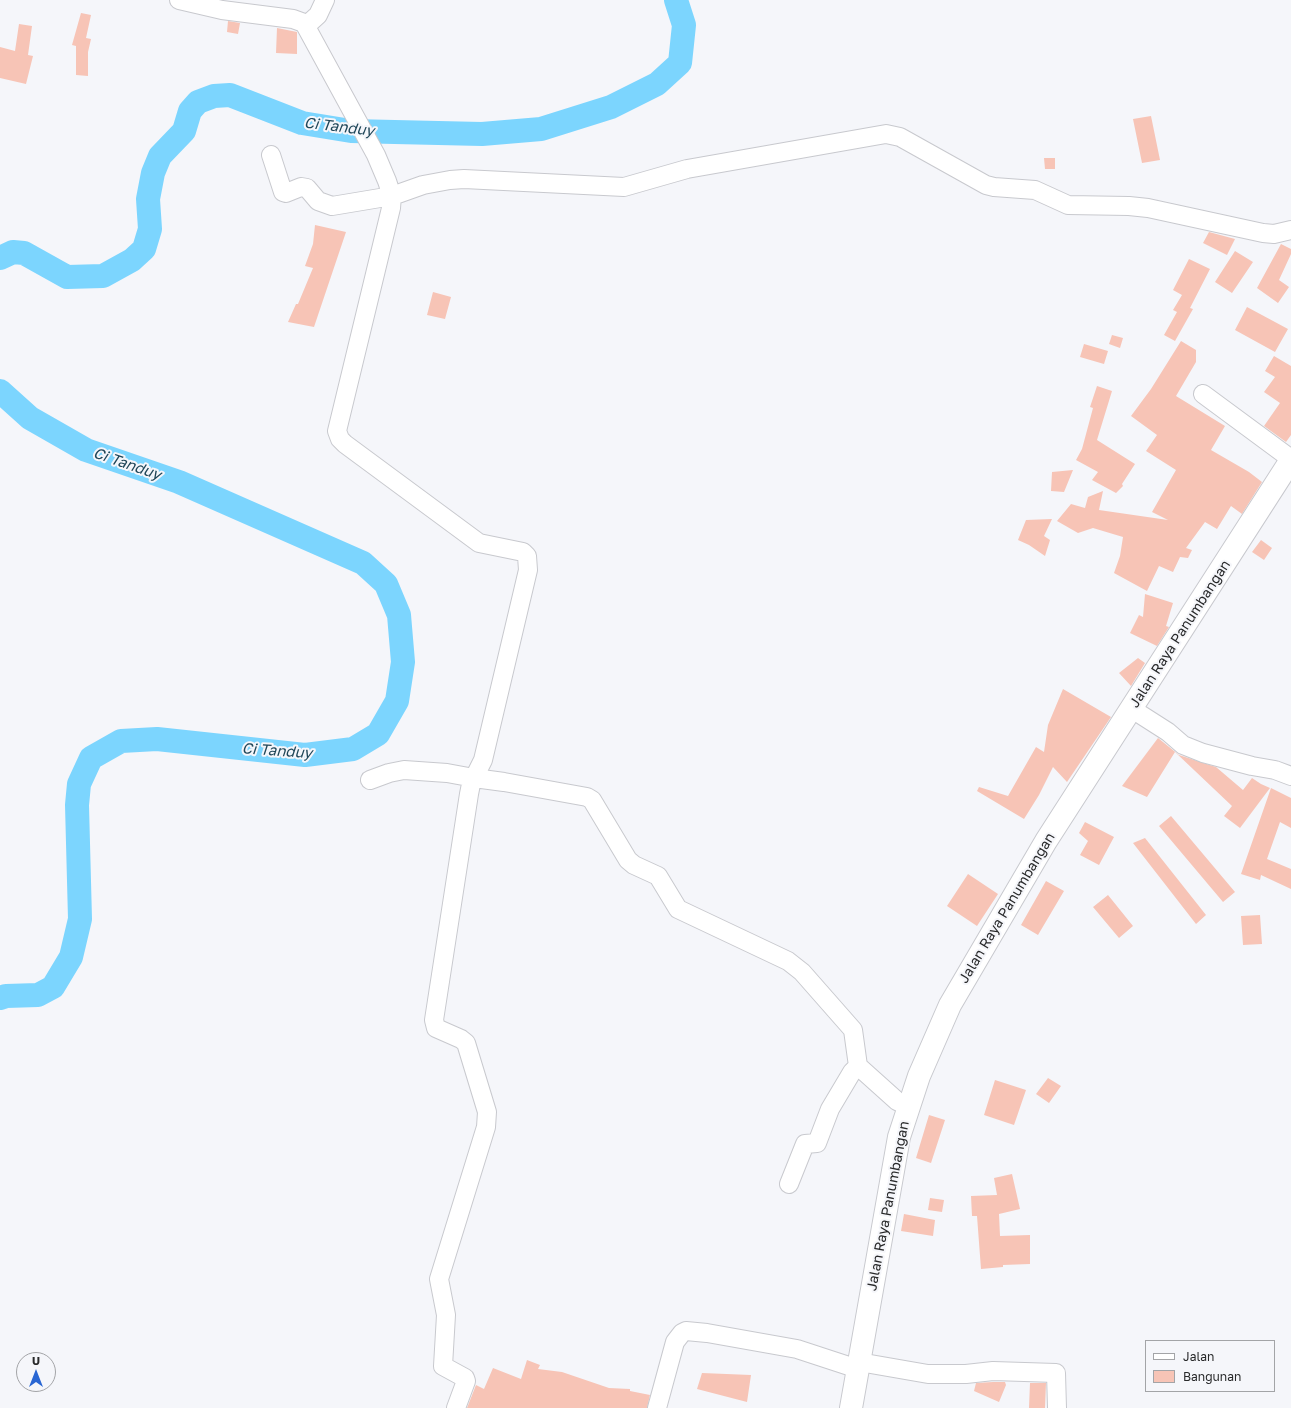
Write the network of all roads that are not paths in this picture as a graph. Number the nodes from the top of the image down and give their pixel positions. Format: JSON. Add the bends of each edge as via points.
{"nodes":[{"id":1,"x":179,"y":0,"type":"edge"},
{"id":2,"x":325,"y":0,"type":"edge"},
{"id":3,"x":227,"y":5,"type":"edge"},
{"id":4,"x":307,"y":25,"type":"junction"},
{"id":5,"x":271,"y":155,"type":"dead end"},
{"id":6,"x":392,"y":196,"type":"junction"},
{"id":7,"x":1291,"y":230,"type":"edge"},
{"id":8,"x":1203,"y":394,"type":"dead end"},
{"id":9,"x":1290,"y":466,"type":"edge"},
{"id":10,"x":1132,"y":709,"type":"junction"},
{"id":11,"x":1291,"y":776,"type":"edge"},
{"id":12,"x":474,"y":778,"type":"junction"},
{"id":13,"x":370,"y":780,"type":"dead end"},
{"id":14,"x":858,"y":1066,"type":"junction"},
{"id":15,"x":909,"y":1107,"type":"junction"},
{"id":16,"x":789,"y":1184,"type":"dead end"},
{"id":17,"x":858,"y":1365,"type":"junction"},
{"id":18,"x":456,"y":1408,"type":"edge"},
{"id":19,"x":657,"y":1408,"type":"edge"},
{"id":20,"x":851,"y":1408,"type":"edge"},
{"id":21,"x":1057,"y":1408,"type":"edge"}],
"edges":[{"from":1,"to":3,"type":"street"},
{"from":2,"to":4,"type":"street","via":[[318,15]]},
{"from":3,"to":4,"type":"street","via":[[293,19]]},
{"from":4,"to":6,"type":"street","via":[[376,155]]},
{"from":5,"to":6,"type":"street","via":[[283,192],[307,188],[318,201],[332,206]]},
{"from":6,"to":7,"type":"street","via":[[430,184],[464,179],[624,187],[688,169],[886,134],[900,137],[986,185],[1035,190],[1068,205],[1148,208],[1263,233],[1274,234]]},
{"from":6,"to":12,"type":"street","via":[[390,214],[337,431],[345,444],[479,543],[523,552],[527,556],[528,570],[483,760]]},
{"from":8,"to":9,"type":"street"},
{"from":9,"to":10,"type":"main road","name":"Jalan Raya Panumbangan"},
{"from":10,"to":11,"type":"street","via":[[1183,745],[1203,753]]},
{"from":10,"to":15,"type":"main road","name":"Jalan Raya Panumbangan","via":[[1046,841],[950,1005],[918,1076]]},
{"from":12,"to":13,"type":"street","via":[[404,770]]},
{"from":12,"to":14,"type":"street","via":[[587,797],[592,800],[628,860],[658,876],[678,909],[788,961],[802,972],[853,1030]]},
{"from":12,"to":18,"type":"street","via":[[469,794],[434,1020],[436,1028],[466,1043],[487,1112],[486,1127],[439,1279],[446,1315],[443,1366],[464,1377],[466,1381]]},
{"from":14,"to":15,"type":"street","via":[[897,1101]]},
{"from":14,"to":16,"type":"street","via":[[830,1109],[818,1142],[805,1144]]},
{"from":15,"to":17,"type":"main road","name":"Jalan Raya Panumbangan","via":[[887,1199]]},
{"from":17,"to":19,"type":"street","via":[[797,1349],[686,1331],[675,1342]]},
{"from":17,"to":20,"type":"main road","name":"Jalan Raya Panumbangan"},
{"from":17,"to":21,"type":"street","via":[[928,1374],[994,1371],[1054,1373],[1058,1375]]}]}
